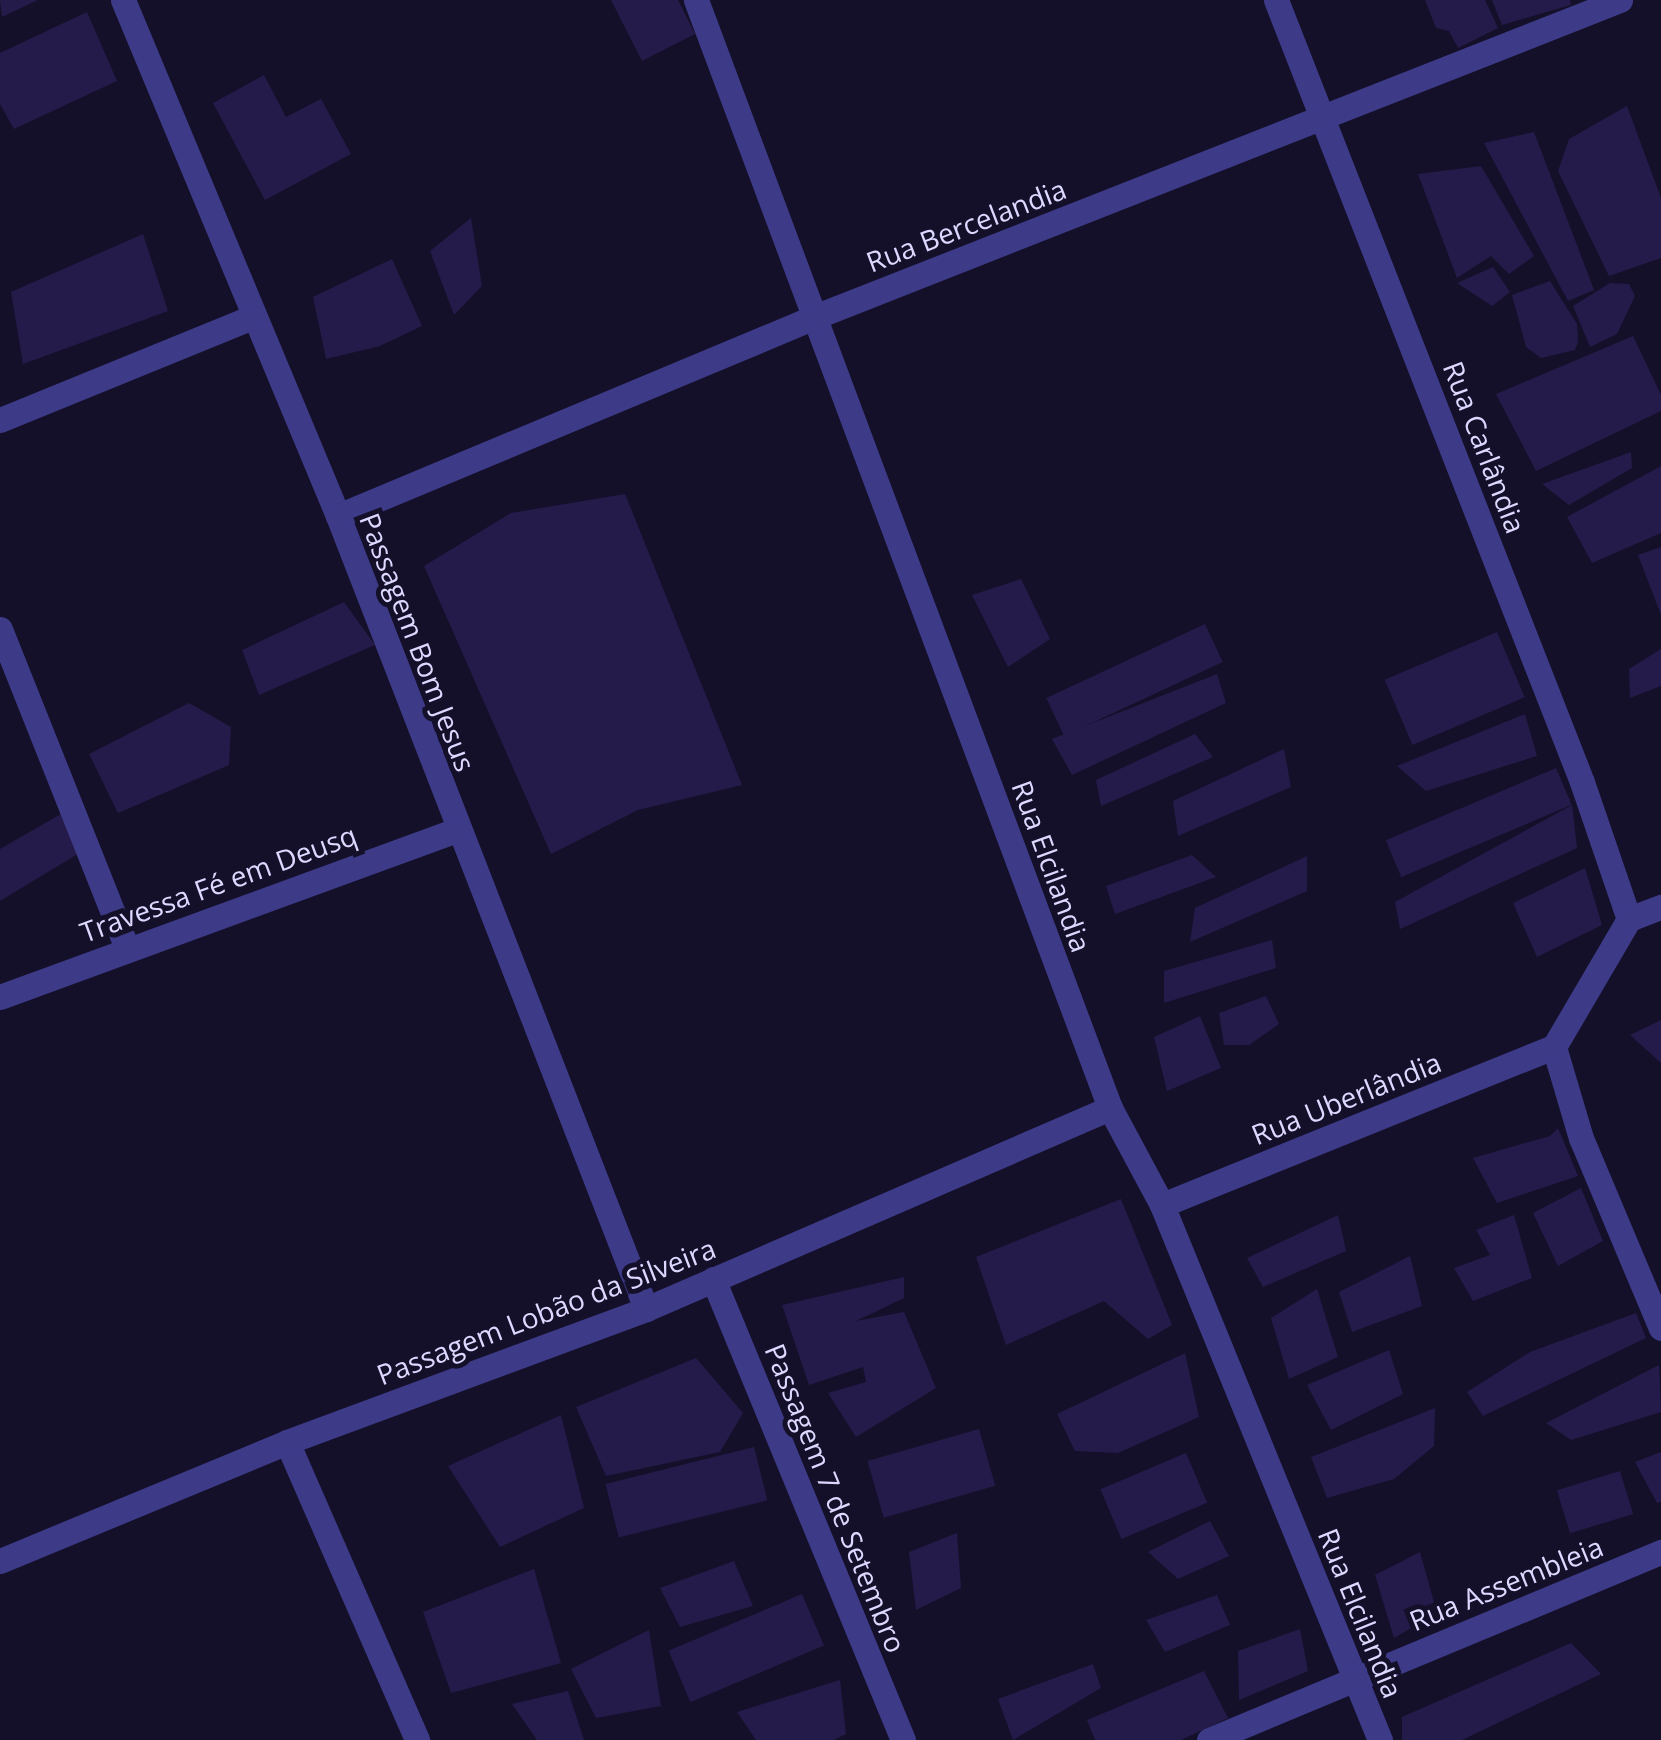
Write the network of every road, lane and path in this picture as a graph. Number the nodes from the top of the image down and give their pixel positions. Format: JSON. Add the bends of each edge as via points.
{"nodes":[{"id":1,"x":122,"y":0,"type":"edge"},
{"id":2,"x":696,"y":0,"type":"edge"},
{"id":3,"x":1276,"y":0,"type":"edge"},
{"id":4,"x":1620,"y":0,"type":"edge"},
{"id":5,"x":1326,"y":118,"type":"junction"},
{"id":6,"x":252,"y":316,"type":"junction"},
{"id":7,"x":817,"y":316,"type":"junction"},
{"id":8,"x":0,"y":420,"type":"edge"},
{"id":9,"x":338,"y":516,"type":"junction"},
{"id":10,"x":0,"y":628,"type":"edge"},
{"id":11,"x":457,"y":830,"type":"junction"},
{"id":12,"x":1661,"y":907,"type":"edge"},
{"id":13,"x":1629,"y":919,"type":"junction"},
{"id":14,"x":126,"y":946,"type":"junction"},
{"id":15,"x":0,"y":996,"type":"edge"},
{"id":16,"x":1554,"y":1046,"type":"junction"},
{"id":17,"x":1110,"y":1108,"type":"junction"},
{"id":18,"x":1162,"y":1205,"type":"junction"},
{"id":19,"x":713,"y":1279,"type":"junction"},
{"id":20,"x":646,"y":1309,"type":"junction"},
{"id":21,"x":1661,"y":1328,"type":"edge"},
{"id":22,"x":286,"y":1442,"type":"junction"},
{"id":23,"x":1661,"y":1552,"type":"edge"},
{"id":24,"x":0,"y":1561,"type":"edge"},
{"id":25,"x":1355,"y":1676,"type":"junction"},
{"id":26,"x":417,"y":1740,"type":"edge"},
{"id":27,"x":903,"y":1740,"type":"edge"},
{"id":28,"x":1209,"y":1740,"type":"edge"},
{"id":29,"x":1380,"y":1740,"type":"edge"}],
"edges":[{"from":1,"to":6,"type":"street","name":"Passagem Bom Jesus"},
{"from":2,"to":7,"type":"street","name":"Rua Elcilandia"},
{"from":3,"to":5,"type":"street","name":"Rua Carlândia"},
{"from":4,"to":5,"type":"street","name":"Rua Bercelandia"},
{"from":5,"to":7,"type":"street","name":"Rua Bercelandia"},
{"from":5,"to":13,"type":"street","name":"Rua Carlândia"},
{"from":6,"to":8,"type":"street"},
{"from":6,"to":9,"type":"street","name":"Passagem Bom Jesus"},
{"from":7,"to":9,"type":"street","name":"Rua Bercelandia"},
{"from":7,"to":17,"type":"street","name":"Rua Elcilandia"},
{"from":9,"to":11,"type":"street","name":"Passagem Bom Jesus"},
{"from":10,"to":14,"type":"street"},
{"from":11,"to":14,"type":"street","name":"Travessa Fé em Deusq"},
{"from":11,"to":20,"type":"street","name":"Passagem Bom Jesus"},
{"from":12,"to":13,"type":"street"},
{"from":13,"to":16,"type":"street"},
{"from":14,"to":15,"type":"street","name":"Travessa Fé em Deusq"},
{"from":16,"to":18,"type":"street","name":"Rua Uberlândia"},
{"from":16,"to":21,"type":"street","via":[[1580,1138]]},
{"from":17,"to":18,"type":"street","name":"Rua Elcilandia"},
{"from":17,"to":19,"type":"street","name":"Passagem Lobão da Silveira"},
{"from":18,"to":25,"type":"street","name":"Rua Elcilandia"},
{"from":19,"to":20,"type":"street","name":"Passagem Lobão da Silveira"},
{"from":19,"to":27,"type":"street","name":"Passagem 7 de Setembro"},
{"from":20,"to":22,"type":"street","name":"Passagem Lobão da Silveira"},
{"from":22,"to":24,"type":"street","name":"Passagem Lobão da Silveira"},
{"from":22,"to":26,"type":"street"},
{"from":23,"to":25,"type":"street","name":"Rua Assembleia"},
{"from":25,"to":28,"type":"street","name":"Rua Assembleia"},
{"from":25,"to":29,"type":"street","name":"Rua Elcilandia"}]}
